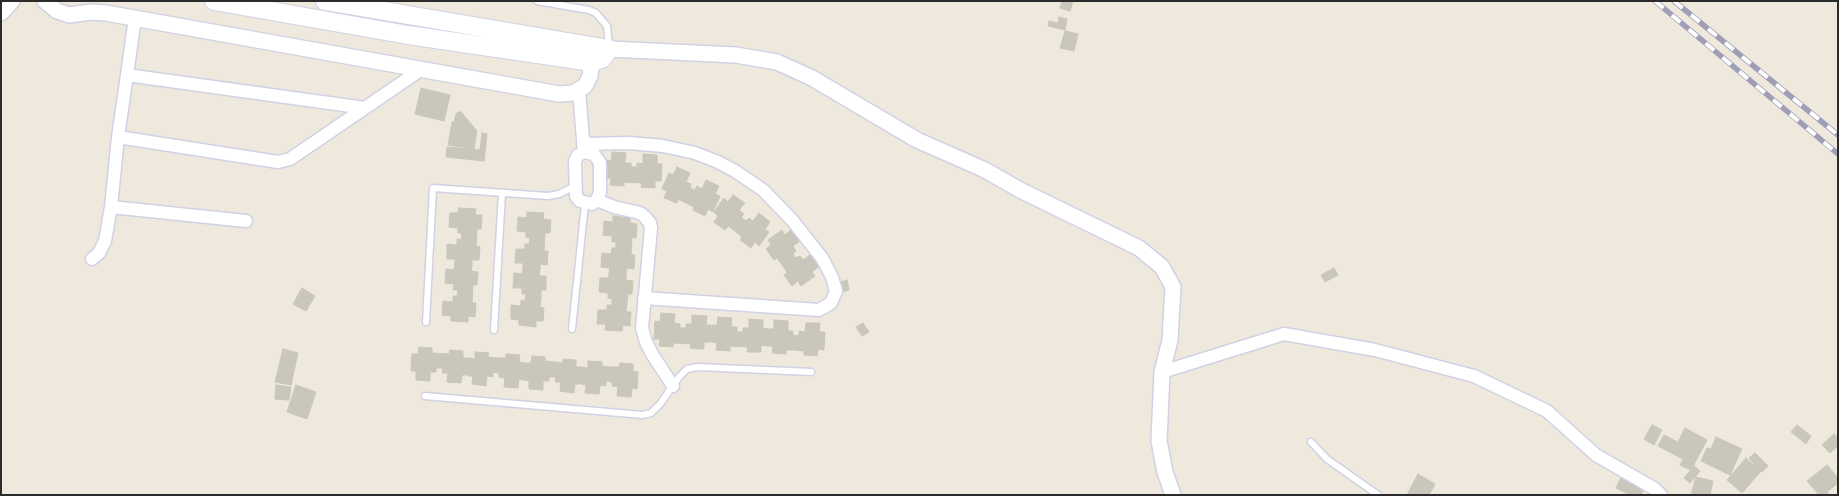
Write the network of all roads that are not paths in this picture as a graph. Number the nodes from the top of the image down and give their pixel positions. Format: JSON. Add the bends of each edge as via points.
{"nodes":[{"id":1,"x":12,"y":1,"type":"edge"},
{"id":2,"x":45,"y":1,"type":"edge"},
{"id":3,"x":214,"y":1,"type":"edge"},
{"id":4,"x":325,"y":1,"type":"edge"},
{"id":5,"x":537,"y":1,"type":"edge"},
{"id":6,"x":590,"y":1,"type":"edge"},
{"id":7,"x":590,"y":10,"type":"junction"},
{"id":8,"x":1,"y":13,"type":"edge"},
{"id":9,"x":135,"y":18,"type":"junction"},
{"id":10,"x":610,"y":49,"type":"junction"},
{"id":11,"x":592,"y":62,"type":"junction"},
{"id":12,"x":422,"y":69,"type":"junction"},
{"id":13,"x":127,"y":75,"type":"junction"},
{"id":14,"x":579,"y":90,"type":"junction"},
{"id":15,"x":365,"y":108,"type":"junction"},
{"id":16,"x":118,"y":138,"type":"junction"},
{"id":17,"x":584,"y":148,"type":"junction"},
{"id":18,"x":575,"y":186,"type":"junction"},
{"id":19,"x":502,"y":193,"type":"junction"},
{"id":20,"x":591,"y":202,"type":"junction"},
{"id":21,"x":110,"y":207,"type":"junction"},
{"id":22,"x":246,"y":221,"type":"dead end"},
{"id":23,"x":92,"y":259,"type":"dead end"},
{"id":24,"x":644,"y":298,"type":"junction"},
{"id":25,"x":426,"y":322,"type":"dead end"},
{"id":26,"x":572,"y":329,"type":"dead end"},
{"id":27,"x":494,"y":330,"type":"dead end"},
{"id":28,"x":811,"y":372,"type":"dead end"},
{"id":29,"x":1162,"y":372,"type":"junction"},
{"id":30,"x":673,"y":386,"type":"junction"},
{"id":31,"x":425,"y":396,"type":"dead end"},
{"id":32,"x":1311,"y":442,"type":"dead end"},
{"id":33,"x":1173,"y":495,"type":"edge"},
{"id":34,"x":1378,"y":495,"type":"edge"},
{"id":35,"x":1660,"y":495,"type":"edge"}],
"edges":[{"from":1,"to":8,"type":"street"},
{"from":2,"to":9,"type":"street","via":[[57,11],[69,15],[91,12]]},
{"from":3,"to":11,"type":"main road","via":[[408,35]]},
{"from":4,"to":10,"type":"main road"},
{"from":5,"to":7,"type":"lane"},
{"from":6,"to":7,"type":"lane"},
{"from":7,"to":10,"type":"lane","via":[[607,26]]},
{"from":9,"to":12,"type":"street"},
{"from":9,"to":13,"type":"street"},
{"from":10,"to":11,"type":"main road","via":[[602,59]]},
{"from":10,"to":29,"type":"street","via":[[736,55],[777,62],[835,91],[917,140],[985,170],[1139,248],[1162,267],[1173,287],[1170,340]]},
{"from":11,"to":14,"type":"street","via":[[589,80]]},
{"from":12,"to":14,"type":"street","via":[[560,94]]},
{"from":12,"to":15,"type":"street"},
{"from":13,"to":15,"type":"street"},
{"from":13,"to":16,"type":"street"},
{"from":14,"to":17,"type":"street"},
{"from":15,"to":16,"type":"street","via":[[290,159],[278,162]]},
{"from":16,"to":21,"type":"street"},
{"from":17,"to":18,"type":"street","via":[[575,161]]},
{"from":17,"to":20,"type":"street","via":[[600,163],[600,192]]},
{"from":17,"to":24,"type":"street","via":[[630,143],[663,146],[718,162],[751,182],[782,209],[822,258],[836,291],[831,303],[819,310]]},
{"from":18,"to":19,"type":"lane","via":[[548,196]]},
{"from":18,"to":20,"type":"street","via":[[578,200]]},
{"from":19,"to":25,"type":"lane","via":[[433,188]]},
{"from":19,"to":27,"type":"lane"},
{"from":20,"to":24,"type":"street","via":[[640,213],[648,219],[651,228]]},
{"from":20,"to":26,"type":"lane"},
{"from":21,"to":22,"type":"street"},
{"from":21,"to":23,"type":"street","via":[[105,241]]},
{"from":24,"to":30,"type":"street","via":[[642,328],[646,342]]},
{"from":28,"to":30,"type":"lane","via":[[698,367],[687,369]]},
{"from":29,"to":33,"type":"street","via":[[1159,442],[1164,472]]},
{"from":29,"to":35,"type":"street","via":[[1284,334],[1375,350],[1474,376],[1548,410],[1596,455]]},
{"from":30,"to":31,"type":"lane","via":[[651,413],[643,415]]},
{"from":32,"to":34,"type":"lane","via":[[1327,459]]}]}
